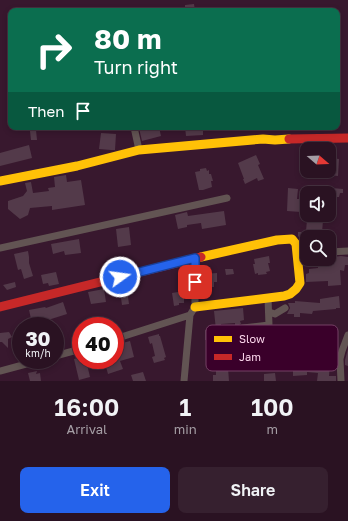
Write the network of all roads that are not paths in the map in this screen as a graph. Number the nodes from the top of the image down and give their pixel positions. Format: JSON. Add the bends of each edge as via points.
{"nodes":[{"id":1,"x":135,"y":130,"type":"edge"},
{"id":2,"x":348,"y":138,"type":"edge"},
{"id":3,"x":139,"y":150,"type":"junction"},
{"id":4,"x":0,"y":181,"type":"edge"},
{"id":5,"x":228,"y":198,"type":"dead end"},
{"id":6,"x":0,"y":248,"type":"edge"},
{"id":7,"x":348,"y":251,"type":"edge"},
{"id":8,"x":297,"y":252,"type":"joint"},
{"id":9,"x":336,"y":252,"type":"edge"},
{"id":10,"x":195,"y":258,"type":"junction"},
{"id":11,"x":268,"y":298,"type":"junction"},
{"id":12,"x":0,"y":307,"type":"edge"},
{"id":13,"x":195,"y":307,"type":"junction"},
{"id":14,"x":285,"y":308,"type":"dead end"},
{"id":15,"x":269,"y":312,"type":"junction"},
{"id":16,"x":190,"y":316,"type":"junction"},
{"id":17,"x":269,"y":325,"type":"edge"},
{"id":18,"x":348,"y":335,"type":"edge"},
{"id":19,"x":124,"y":336,"type":"edge"},
{"id":20,"x":12,"y":368,"type":"edge"},
{"id":21,"x":0,"y":371,"type":"edge"},
{"id":22,"x":184,"y":381,"type":"edge"},
{"id":23,"x":341,"y":381,"type":"edge"}],
"edges":[{"from":1,"to":3,"type":"street"},
{"from":2,"to":3,"type":"street","via":[[263,139]]},
{"from":3,"to":4,"type":"street","via":[[77,166]]},
{"from":5,"to":6,"type":"street"},
{"from":7,"to":9,"type":"street"},
{"from":8,"to":10,"type":"street","via":[[292,239]]},
{"from":8,"to":11,"type":"street","via":[[300,283],[290,294]]},
{"from":10,"to":12,"type":"street"},
{"from":10,"to":13,"type":"street"},
{"from":11,"to":13,"type":"street"},
{"from":11,"to":15,"type":"street"},
{"from":13,"to":16,"type":"street"},
{"from":14,"to":15,"type":"street","via":[[275,314]]},
{"from":15,"to":17,"type":"street"},
{"from":16,"to":19,"type":"street"},
{"from":16,"to":22,"type":"street"},
{"from":18,"to":23,"type":"street","via":[[340,360]]},
{"from":20,"to":21,"type":"street"}]}
